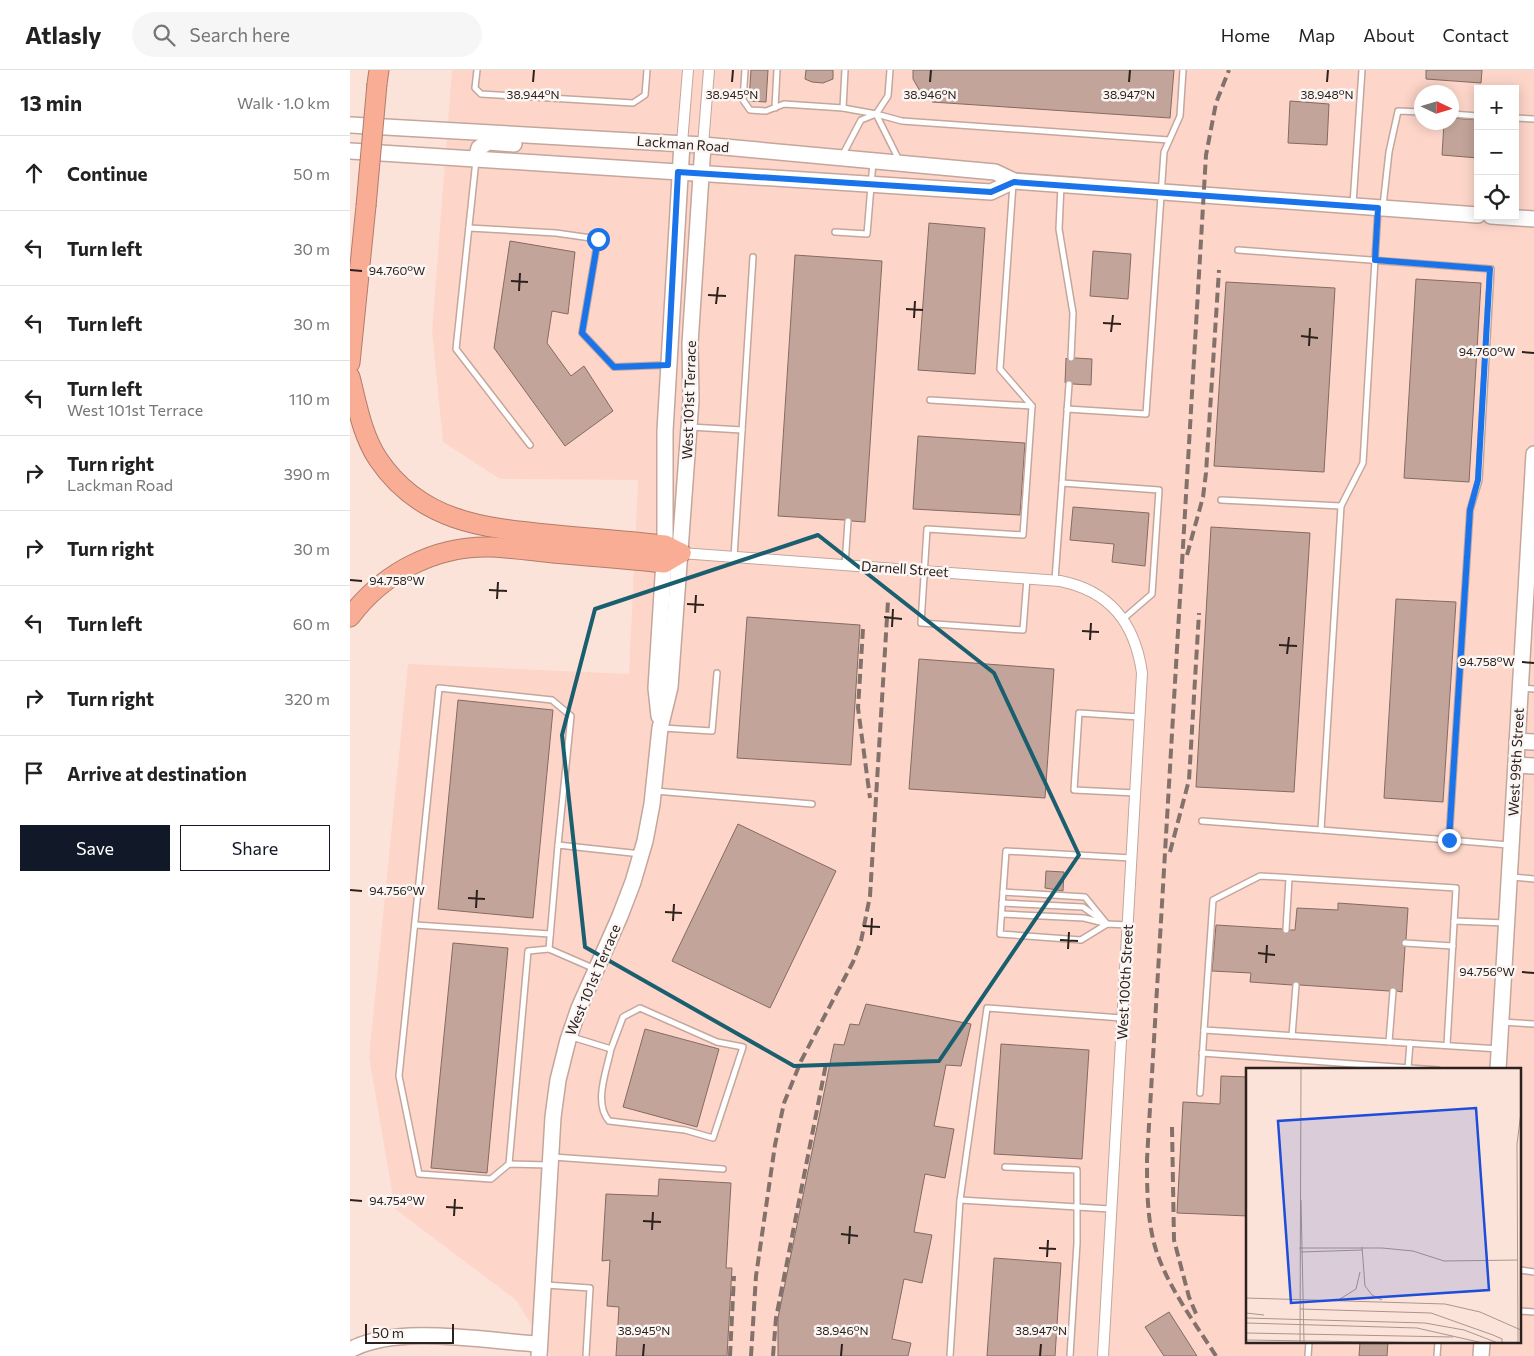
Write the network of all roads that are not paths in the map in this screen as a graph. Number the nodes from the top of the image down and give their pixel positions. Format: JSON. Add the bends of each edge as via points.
{"nodes":[{"id":1,"x":477,"y":70,"type":"edge"},
{"id":2,"x":647,"y":70,"type":"edge"},
{"id":3,"x":688,"y":70,"type":"edge"},
{"id":4,"x":709,"y":70,"type":"edge"},
{"id":5,"x":745,"y":70,"type":"edge"},
{"id":6,"x":777,"y":70,"type":"edge"},
{"id":7,"x":845,"y":70,"type":"edge"},
{"id":8,"x":890,"y":70,"type":"edge"},
{"id":9,"x":1183,"y":70,"type":"edge"},
{"id":10,"x":1362,"y":70,"type":"edge"},
{"id":11,"x":378,"y":77,"type":"edge"},
{"id":12,"x":775,"y":108,"type":"junction"},
{"id":13,"x":843,"y":108,"type":"junction"},
{"id":14,"x":1414,"y":112,"type":"edge"},
{"id":15,"x":876,"y":114,"type":"junction"},
{"id":16,"x":1459,"y":115,"type":"edge"},
{"id":17,"x":1474,"y":116,"type":"edge"},
{"id":18,"x":1519,"y":118,"type":"edge"},
{"id":19,"x":1534,"y":119,"type":"edge"},
{"id":20,"x":350,"y":125,"type":"edge"},
{"id":21,"x":560,"y":136,"type":"junction"},
{"id":22,"x":1169,"y":140,"type":"junction"},
{"id":23,"x":682,"y":143,"type":"junction"},
{"id":24,"x":703,"y":145,"type":"junction"},
{"id":25,"x":350,"y":152,"type":"edge"},
{"id":26,"x":840,"y":158,"type":"junction"},
{"id":27,"x":476,"y":159,"type":"junction"},
{"id":28,"x":873,"y":161,"type":"junction"},
{"id":29,"x":901,"y":164,"type":"junction"},
{"id":30,"x":678,"y":172,"type":"junction"},
{"id":31,"x":701,"y":174,"type":"junction"},
{"id":32,"x":1014,"y":182,"type":"junction"},
{"id":33,"x":1062,"y":184,"type":"junction"},
{"id":34,"x":870,"y":185,"type":"junction"},
{"id":35,"x":1162,"y":191,"type":"junction"},
{"id":36,"x":1353,"y":207,"type":"junction"},
{"id":37,"x":1380,"y":209,"type":"junction"},
{"id":38,"x":1474,"y":215,"type":"edge"},
{"id":39,"x":1519,"y":218,"type":"edge"},
{"id":40,"x":1534,"y":219,"type":"edge"},
{"id":41,"x":469,"y":228,"type":"junction"},
{"id":42,"x":835,"y":232,"type":"dead end"},
{"id":43,"x":1238,"y":250,"type":"dead end"},
{"id":44,"x":753,"y":257,"type":"dead end"},
{"id":45,"x":1375,"y":260,"type":"junction"},
{"id":46,"x":1071,"y":358,"type":"dead end"},
{"id":47,"x":350,"y":364,"type":"edge"},
{"id":48,"x":668,"y":365,"type":"junction"},
{"id":49,"x":350,"y":377,"type":"edge"},
{"id":50,"x":1069,"y":384,"type":"dead end"},
{"id":51,"x":930,"y":400,"type":"dead end"},
{"id":52,"x":1032,"y":406,"type":"junction"},
{"id":53,"x":1067,"y":409,"type":"junction"},
{"id":54,"x":689,"y":427,"type":"junction"},
{"id":55,"x":742,"y":430,"type":"junction"},
{"id":56,"x":530,"y":445,"type":"dead end"},
{"id":57,"x":1534,"y":454,"type":"edge"},
{"id":58,"x":1062,"y":483,"type":"junction"},
{"id":59,"x":1221,"y":500,"type":"dead end"},
{"id":60,"x":1341,"y":506,"type":"junction"},
{"id":61,"x":848,"y":521,"type":"dead end"},
{"id":62,"x":1531,"y":548,"type":"edge"},
{"id":63,"x":670,"y":554,"type":"junction"},
{"id":64,"x":734,"y":557,"type":"junction"},
{"id":65,"x":845,"y":565,"type":"junction"},
{"id":66,"x":924,"y":571,"type":"junction"},
{"id":67,"x":1027,"y":578,"type":"junction"},
{"id":68,"x":1055,"y":580,"type":"junction"},
{"id":69,"x":1530,"y":601,"type":"edge"},
{"id":70,"x":1122,"y":616,"type":"junction"},
{"id":71,"x":350,"y":617,"type":"edge"},
{"id":72,"x":717,"y":673,"type":"dead end"},
{"id":73,"x":1527,"y":688,"type":"edge"},
{"id":74,"x":1140,"y":717,"type":"junction"},
{"id":75,"x":660,"y":728,"type":"junction"},
{"id":76,"x":1518,"y":742,"type":"junction"},
{"id":77,"x":1534,"y":742,"type":"edge"},
{"id":78,"x":1516,"y":765,"type":"junction"},
{"id":79,"x":1534,"y":766,"type":"edge"},
{"id":80,"x":653,"y":791,"type":"junction"},
{"id":81,"x":1136,"y":792,"type":"junction"},
{"id":82,"x":812,"y":804,"type":"dead end"},
{"id":83,"x":1202,"y":821,"type":"dead end"},
{"id":84,"x":1321,"y":830,"type":"junction"},
{"id":85,"x":1449,"y":840,"type":"junction"},
{"id":86,"x":1511,"y":845,"type":"junction"},
{"id":87,"x":558,"y":846,"type":"junction"},
{"id":88,"x":641,"y":854,"type":"junction"},
{"id":89,"x":1132,"y":858,"type":"junction"},
{"id":90,"x":1509,"y":877,"type":"junction"},
{"id":91,"x":1289,"y":878,"type":"junction"},
{"id":92,"x":1534,"y":879,"type":"edge"},
{"id":93,"x":1003,"y":892,"type":"junction"},
{"id":94,"x":1002,"y":903,"type":"junction"},
{"id":95,"x":1002,"y":914,"type":"junction"},
{"id":96,"x":1454,"y":920,"type":"junction"},
{"id":97,"x":1507,"y":923,"type":"junction"},
{"id":98,"x":1107,"y":924,"type":"junction"},
{"id":99,"x":415,"y":925,"type":"junction"},
{"id":100,"x":1128,"y":925,"type":"junction"},
{"id":101,"x":1286,"y":930,"type":"dead end"},
{"id":102,"x":550,"y":934,"type":"junction"},
{"id":103,"x":1405,"y":944,"type":"dead end"},
{"id":104,"x":1453,"y":946,"type":"junction"},
{"id":105,"x":549,"y":948,"type":"junction"},
{"id":106,"x":596,"y":970,"type":"junction"},
{"id":107,"x":1296,"y":985,"type":"dead end"},
{"id":108,"x":1393,"y":991,"type":"dead end"},
{"id":109,"x":1123,"y":1018,"type":"junction"},
{"id":110,"x":1501,"y":1022,"type":"junction"},
{"id":111,"x":1534,"y":1024,"type":"edge"},
{"id":112,"x":1204,"y":1030,"type":"junction"},
{"id":113,"x":569,"y":1036,"type":"junction"},
{"id":114,"x":1292,"y":1036,"type":"junction"},
{"id":115,"x":1389,"y":1042,"type":"junction"},
{"id":116,"x":1410,"y":1043,"type":"junction"},
{"id":117,"x":1447,"y":1045,"type":"junction"},
{"id":118,"x":611,"y":1049,"type":"junction"},
{"id":119,"x":1499,"y":1049,"type":"junction"},
{"id":120,"x":1202,"y":1053,"type":"junction"},
{"id":121,"x":1408,"y":1068,"type":"joint"},
{"id":122,"x":1498,"y":1068,"type":"edge"},
{"id":123,"x":1200,"y":1093,"type":"dead end"},
{"id":124,"x":550,"y":1161,"type":"junction"},
{"id":125,"x":509,"y":1164,"type":"junction"},
{"id":126,"x":1005,"y":1167,"type":"dead end"},
{"id":127,"x":723,"y":1169,"type":"dead end"},
{"id":128,"x":960,"y":1200,"type":"junction"},
{"id":129,"x":1077,"y":1206,"type":"junction"},
{"id":130,"x":1110,"y":1209,"type":"junction"},
{"id":131,"x":543,"y":1285,"type":"junction"},
{"id":132,"x":350,"y":1350,"type":"edge"},
{"id":133,"x":539,"y":1350,"type":"edge"},
{"id":134,"x":586,"y":1356,"type":"edge"},
{"id":135,"x":950,"y":1356,"type":"edge"},
{"id":136,"x":1070,"y":1356,"type":"edge"},
{"id":137,"x":1103,"y":1356,"type":"edge"}],
"edges":[{"from":1,"to":2,"type":"lane","via":[[475,88],[480,94],[633,103],[645,95]]},
{"from":3,"to":23,"type":"street","name":"West 101st Terrace"},
{"from":4,"to":24,"type":"street","name":"West 101st Terrace"},
{"from":5,"to":12,"type":"lane","via":[[745,104],[750,110]]},
{"from":6,"to":12,"type":"lane"},
{"from":7,"to":13,"type":"lane"},
{"from":8,"to":15,"type":"lane","via":[[888,96]]},
{"from":9,"to":22,"type":"lane","via":[[1180,116]]},
{"from":10,"to":36,"type":"lane"},
{"from":11,"to":47,"type":"highway","bridge":true},
{"from":12,"to":13,"type":"lane","via":[[784,104]]},
{"from":13,"to":15,"type":"lane"},
{"from":14,"to":37,"type":"lane","via":[[1398,111]]},
{"from":15,"to":22,"type":"lane","via":[[902,121]]},
{"from":15,"to":26,"type":"lane","via":[[861,120]]},
{"from":15,"to":29,"type":"lane"},
{"from":16,"to":17,"type":"lane"},
{"from":18,"to":19,"type":"lane"},
{"from":20,"to":21,"type":"main road","name":"Lackman Road"},
{"from":21,"to":23,"type":"main road","name":"Lackman Road"},
{"from":21,"to":27,"type":"main road","via":[[539,145],[488,142],[479,148]]},
{"from":22,"to":35,"type":"lane","via":[[1164,152]]},
{"from":23,"to":24,"type":"main road","name":"Lackman Road"},
{"from":23,"to":30,"type":"main road","name":"West 101st Terrace"},
{"from":24,"to":26,"type":"main road","name":"Lackman Road"},
{"from":24,"to":31,"type":"main road","name":"West 101st Terrace"},
{"from":25,"to":27,"type":"main road","name":"Lackman Road"},
{"from":26,"to":28,"type":"main road","name":"Lackman Road"},
{"from":27,"to":30,"type":"main road","name":"Lackman Road"},
{"from":27,"to":41,"type":"lane"},
{"from":28,"to":29,"type":"main road","name":"Lackman Road"},
{"from":28,"to":34,"type":"lane"},
{"from":29,"to":32,"type":"main road","name":"Lackman Road","via":[[995,172]]},
{"from":30,"to":31,"type":"main road","name":"Lackman Road"},
{"from":30,"to":48,"type":"main road","name":"West 101st Terrace"},
{"from":31,"to":34,"type":"main road","name":"Lackman Road"},
{"from":31,"to":54,"type":"main road","name":"West 101st Terrace","via":[[690,344]]},
{"from":32,"to":33,"type":"main road","name":"Lackman Road"},
{"from":32,"to":34,"type":"main road","name":"Lackman Road","via":[[991,192]]},
{"from":32,"to":52,"type":"lane","via":[[1000,369]]},
{"from":33,"to":35,"type":"main road","name":"Lackman Road"},
{"from":33,"to":46,"type":"lane","via":[[1059,230],[1073,313]]},
{"from":34,"to":42,"type":"lane","via":[[867,234]]},
{"from":35,"to":36,"type":"main road","name":"Lackman Road"},
{"from":35,"to":53,"type":"lane","via":[[1146,414]]},
{"from":36,"to":37,"type":"main road","name":"Lackman Road"},
{"from":37,"to":38,"type":"main road","name":"Lackman Road"},
{"from":37,"to":45,"type":"lane"},
{"from":39,"to":40,"type":"main road"},
{"from":41,"to":48,"type":"lane","via":[[598,239],[582,333],[614,367]]},
{"from":41,"to":56,"type":"lane","via":[[456,350]]},
{"from":43,"to":45,"type":"lane"},
{"from":44,"to":55,"type":"lane"},
{"from":45,"to":60,"type":"lane","via":[[1363,463]]},
{"from":45,"to":85,"type":"lane","via":[[1490,269],[1478,480],[1470,510]]},
{"from":48,"to":63,"type":"main road","name":"West 101st Terrace","via":[[664,431]]},
{"from":49,"to":63,"type":"highway","via":[[364,432],[377,458],[398,484],[434,510],[473,525]]},
{"from":50,"to":53,"type":"lane"},
{"from":51,"to":52,"type":"lane"},
{"from":52,"to":66,"type":"lane","via":[[1023,534],[927,529]]},
{"from":53,"to":58,"type":"lane"},
{"from":54,"to":55,"type":"lane"},
{"from":54,"to":63,"type":"main road","name":"West 101st Terrace"},
{"from":55,"to":64,"type":"lane"},
{"from":57,"to":62,"type":"main road","name":"West 99th Street"},
{"from":58,"to":68,"type":"lane"},
{"from":58,"to":70,"type":"lane","via":[[1159,490],[1152,594]]},
{"from":59,"to":60,"type":"lane"},
{"from":60,"to":84,"type":"lane"},
{"from":61,"to":65,"type":"lane"},
{"from":62,"to":69,"type":"main road","name":"West 99th Street"},
{"from":63,"to":64,"type":"street","name":"Darnell Street"},
{"from":63,"to":71,"type":"highway","via":[[491,547],[431,556],[411,564],[381,584]]},
{"from":63,"to":75,"type":"main road","name":"West 101st Terrace","via":[[656,688]]},
{"from":64,"to":65,"type":"street","name":"Darnell Street"},
{"from":65,"to":66,"type":"street","name":"Darnell Street"},
{"from":66,"to":67,"type":"street","name":"Darnell Street"},
{"from":66,"to":67,"type":"lane","via":[[921,623],[1023,630]]},
{"from":67,"to":68,"type":"street","name":"Darnell Street"},
{"from":68,"to":70,"type":"street","name":"Darnell Street","via":[[1074,583],[1093,592]]},
{"from":69,"to":73,"type":"main road","name":"West 99th Street"},
{"from":70,"to":74,"type":"street","name":"West 100th Street","via":[[1139,650],[1142,673]]},
{"from":72,"to":75,"type":"lane","via":[[712,730]]},
{"from":73,"to":76,"type":"main road","name":"West 99th Street"},
{"from":74,"to":81,"type":"street","name":"West 100th Street"},
{"from":74,"to":81,"type":"lane","via":[[1079,713],[1074,790]]},
{"from":75,"to":80,"type":"main road","name":"West 101st Terrace"},
{"from":76,"to":77,"type":"main road"},
{"from":76,"to":78,"type":"main road","name":"West 99th Street"},
{"from":78,"to":79,"type":"main road"},
{"from":78,"to":86,"type":"main road","name":"West 99th Street"},
{"from":80,"to":82,"type":"lane"},
{"from":80,"to":88,"type":"main road","name":"West 101st Terrace"},
{"from":81,"to":89,"type":"street","name":"West 100th Street"},
{"from":83,"to":84,"type":"lane"},
{"from":84,"to":85,"type":"lane"},
{"from":85,"to":86,"type":"lane"},
{"from":86,"to":90,"type":"main road","name":"West 99th Street"},
{"from":87,"to":88,"type":"lane"},
{"from":87,"to":99,"type":"lane","via":[[571,716],[552,700],[439,688]]},
{"from":87,"to":102,"type":"lane"},
{"from":88,"to":106,"type":"main road","name":"West 101st Terrace","via":[[620,916]]},
{"from":89,"to":93,"type":"lane","via":[[1006,851]]},
{"from":89,"to":100,"type":"street","name":"West 100th Street"},
{"from":90,"to":92,"type":"lane"},
{"from":90,"to":97,"type":"main road","name":"West 99th Street"},
{"from":91,"to":96,"type":"lane","via":[[1456,888]]},
{"from":91,"to":101,"type":"lane"},
{"from":91,"to":112,"type":"lane","via":[[1260,876],[1213,900]]},
{"from":93,"to":94,"type":"lane"},
{"from":93,"to":98,"type":"lane","via":[[1085,897]]},
{"from":94,"to":95,"type":"lane"},
{"from":94,"to":98,"type":"lane","via":[[1084,907]]},
{"from":95,"to":98,"type":"lane","via":[[1084,918]]},
{"from":95,"to":98,"type":"lane","via":[[1000,934],[1081,940]]},
{"from":96,"to":97,"type":"lane"},
{"from":96,"to":104,"type":"lane"},
{"from":97,"to":110,"type":"main road","name":"West 99th Street"},
{"from":98,"to":100,"type":"lane"},
{"from":99,"to":102,"type":"lane"},
{"from":99,"to":125,"type":"lane","via":[[399,1076],[419,1174],[491,1179]]},
{"from":100,"to":109,"type":"street","name":"West 100th Street"},
{"from":102,"to":105,"type":"lane"},
{"from":103,"to":104,"type":"lane"},
{"from":104,"to":117,"type":"lane"},
{"from":105,"to":106,"type":"lane"},
{"from":105,"to":125,"type":"lane","via":[[528,951]]},
{"from":106,"to":113,"type":"main road","name":"West 101st Terrace"},
{"from":107,"to":114,"type":"lane"},
{"from":108,"to":115,"type":"lane"},
{"from":109,"to":128,"type":"lane","via":[[987,1008]]},
{"from":109,"to":130,"type":"street","name":"West 100th Street"},
{"from":110,"to":111,"type":"lane"},
{"from":110,"to":119,"type":"main road","name":"West 99th Street"},
{"from":112,"to":114,"type":"lane"},
{"from":112,"to":120,"type":"lane"},
{"from":113,"to":118,"type":"lane"},
{"from":113,"to":124,"type":"main road","name":"West 101st Terrace","via":[[558,1080]]},
{"from":114,"to":115,"type":"lane"},
{"from":115,"to":116,"type":"lane"},
{"from":116,"to":117,"type":"lane"},
{"from":116,"to":121,"type":"lane"},
{"from":117,"to":119,"type":"lane"},
{"from":118,"to":118,"type":"lane","via":[[600,1105],[609,1121],[685,1130],[713,1138],[743,1047],[717,1042],[640,1008],[623,1016]]},
{"from":119,"to":122,"type":"main road","name":"West 99th Street"},
{"from":120,"to":121,"type":"lane"},
{"from":120,"to":123,"type":"lane"},
{"from":124,"to":125,"type":"lane"},
{"from":124,"to":127,"type":"lane"},
{"from":124,"to":131,"type":"main road","name":"West 101st Terrace"},
{"from":126,"to":129,"type":"lane","via":[[1077,1170]]},
{"from":128,"to":129,"type":"lane"},
{"from":128,"to":135,"type":"lane"},
{"from":129,"to":130,"type":"lane"},
{"from":129,"to":136,"type":"lane"},
{"from":130,"to":137,"type":"street","name":"West 100th Street"},
{"from":131,"to":133,"type":"main road","name":"West 101st Terrace"},
{"from":131,"to":134,"type":"lane","via":[[590,1288]]},
{"from":132,"to":133,"type":"main road","via":[[384,1339],[409,1336]]}]}
